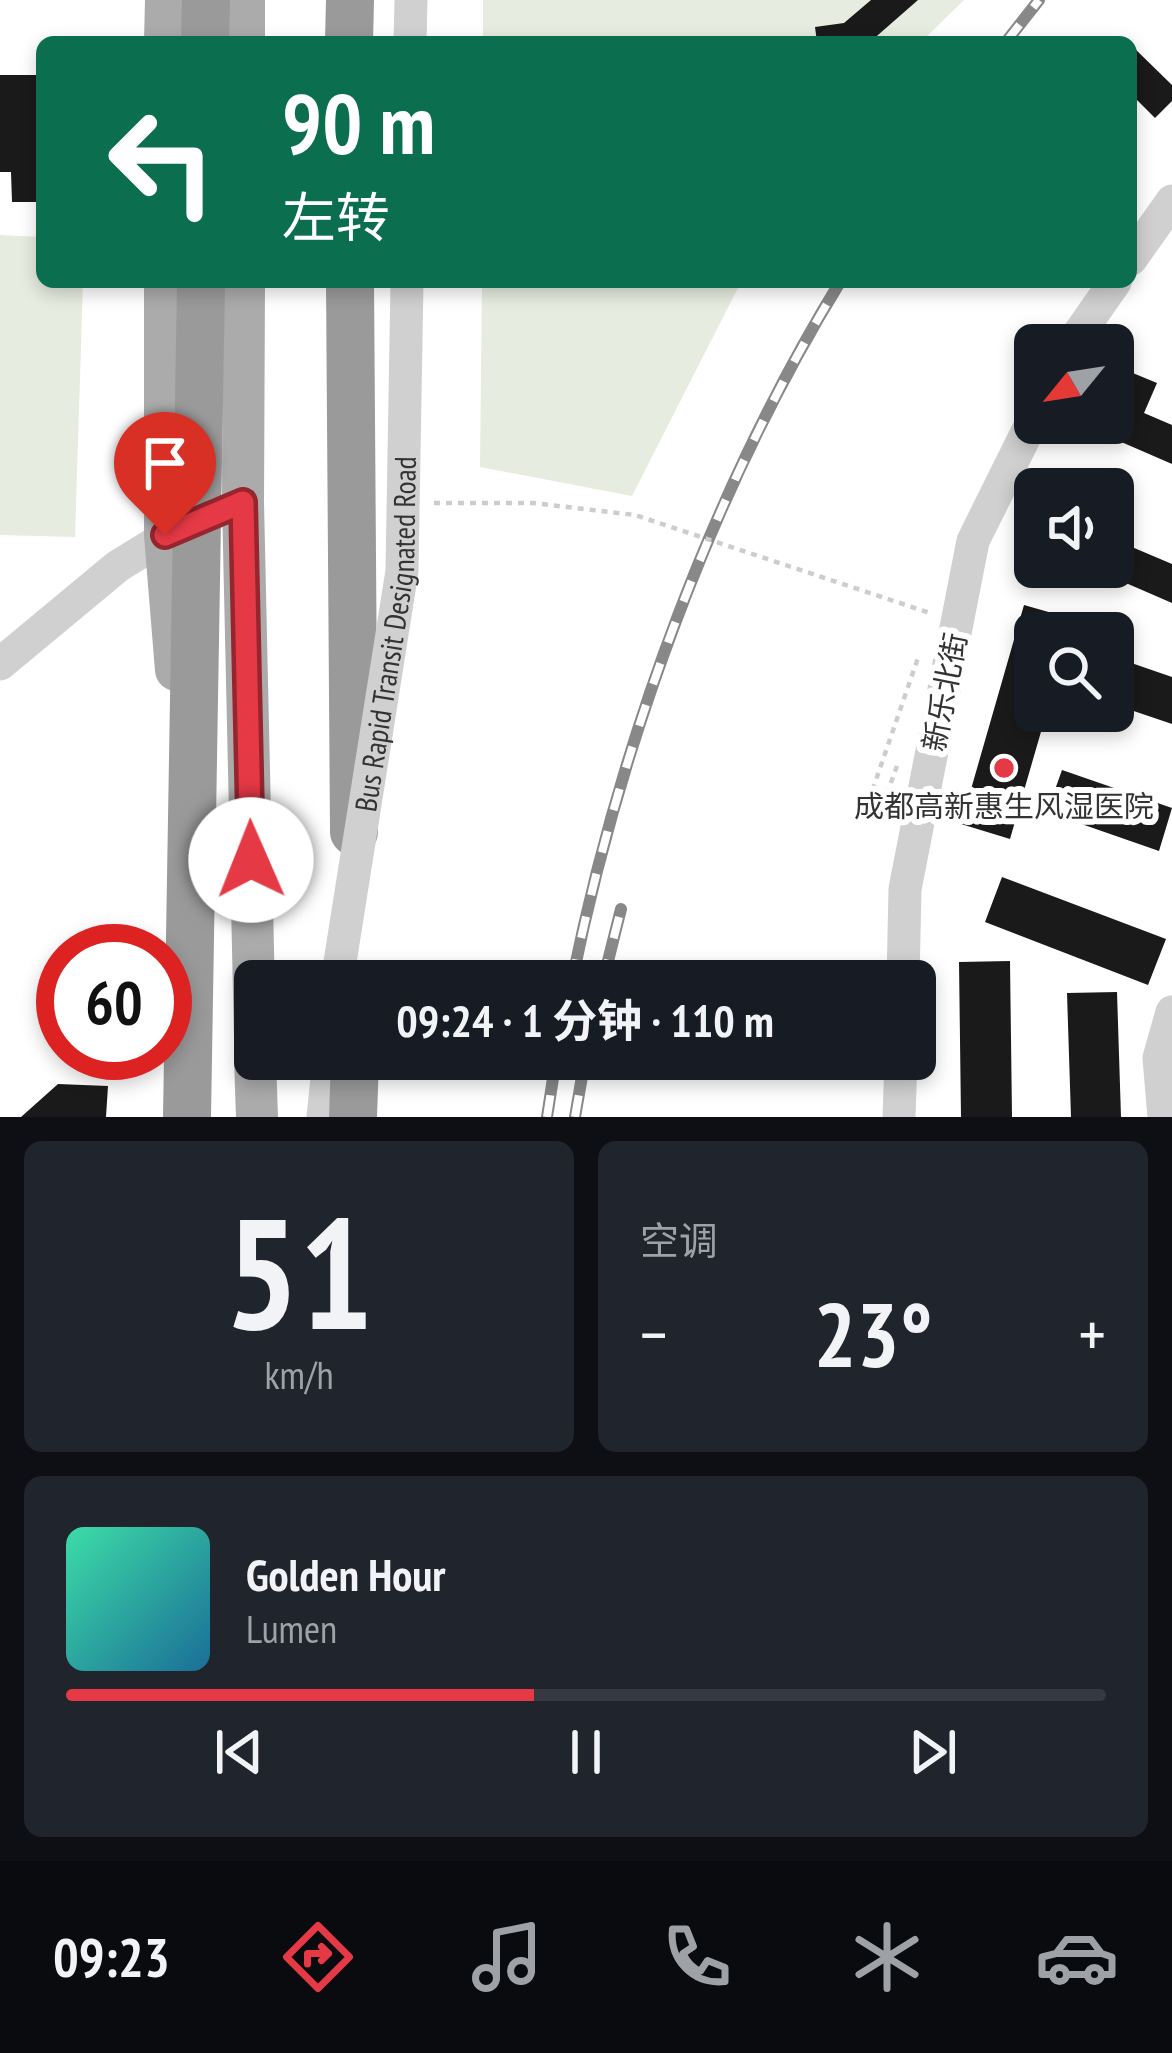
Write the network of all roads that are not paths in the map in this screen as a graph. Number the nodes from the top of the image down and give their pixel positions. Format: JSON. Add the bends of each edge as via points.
{"nodes":[{"id":1,"x":166,"y":0,"type":"edge"},
{"id":2,"x":206,"y":0,"type":"edge"},
{"id":3,"x":244,"y":0,"type":"edge"},
{"id":4,"x":350,"y":0,"type":"edge"},
{"id":5,"x":411,"y":0,"type":"edge"},
{"id":6,"x":166,"y":36,"type":"edge"},
{"id":7,"x":205,"y":36,"type":"edge"},
{"id":8,"x":244,"y":36,"type":"edge"},
{"id":9,"x":349,"y":36,"type":"edge"},
{"id":10,"x":410,"y":36,"type":"edge"},
{"id":11,"x":1172,"y":201,"type":"edge"},
{"id":12,"x":1137,"y":251,"type":"edge"},
{"id":13,"x":165,"y":288,"type":"edge"},
{"id":14,"x":201,"y":288,"type":"edge"},
{"id":15,"x":244,"y":288,"type":"edge"},
{"id":16,"x":350,"y":288,"type":"edge"},
{"id":17,"x":407,"y":288,"type":"edge"},
{"id":18,"x":1111,"y":288,"type":"edge"},
{"id":19,"x":1086,"y":324,"type":"edge"},
{"id":20,"x":1021,"y":444,"type":"edge"},
{"id":21,"x":243,"y":502,"type":"junction"},
{"id":22,"x":165,"y":535,"type":"junction"},
{"id":23,"x":0,"y":664,"type":"edge"},
{"id":24,"x":253,"y":960,"type":"edge"},
{"id":25,"x":340,"y":960,"type":"edge"},
{"id":26,"x":356,"y":960,"type":"edge"},
{"id":27,"x":903,"y":960,"type":"edge"},
{"id":28,"x":1172,"y":1012,"type":"edge"},
{"id":29,"x":256,"y":1080,"type":"edge"},
{"id":30,"x":327,"y":1080,"type":"edge"},
{"id":31,"x":354,"y":1080,"type":"edge"},
{"id":32,"x":900,"y":1080,"type":"edge"},
{"id":33,"x":187,"y":1117,"type":"edge"},
{"id":34,"x":209,"y":1117,"type":"edge"},
{"id":35,"x":257,"y":1117,"type":"edge"},
{"id":36,"x":323,"y":1117,"type":"edge"},
{"id":37,"x":353,"y":1117,"type":"edge"},
{"id":38,"x":899,"y":1117,"type":"edge"},
{"id":39,"x":1164,"y":1117,"type":"edge"}],
"edges":[{"from":1,"to":6,"type":"main road"},
{"from":2,"to":7,"type":"highway"},
{"from":3,"to":8,"type":"main road"},
{"from":4,"to":9,"type":"highway"},
{"from":5,"to":10,"type":"street"},
{"from":11,"to":12,"type":"street"},
{"from":13,"to":22,"type":"main road"},
{"from":14,"to":33,"type":"highway","bridge":true},
{"from":15,"to":21,"type":"main road"},
{"from":16,"to":26,"type":"highway","bridge":true},
{"from":17,"to":25,"type":"street","name":"Bus Rapid Transit Designated Road","bridge":true,"via":[[402,571]]},
{"from":18,"to":19,"type":"street"},
{"from":20,"to":27,"type":"street","name":"新乐北街","via":[[973,542],[905,889]]},
{"from":21,"to":22,"type":"street"},
{"from":21,"to":24,"type":"main road"},
{"from":22,"to":23,"type":"street"},
{"from":22,"to":34,"type":"main road"},
{"from":28,"to":39,"type":"street","via":[[1159,1058]]},
{"from":29,"to":35,"type":"main road"},
{"from":30,"to":36,"type":"street"},
{"from":31,"to":37,"type":"highway"},
{"from":32,"to":38,"type":"street"}]}
